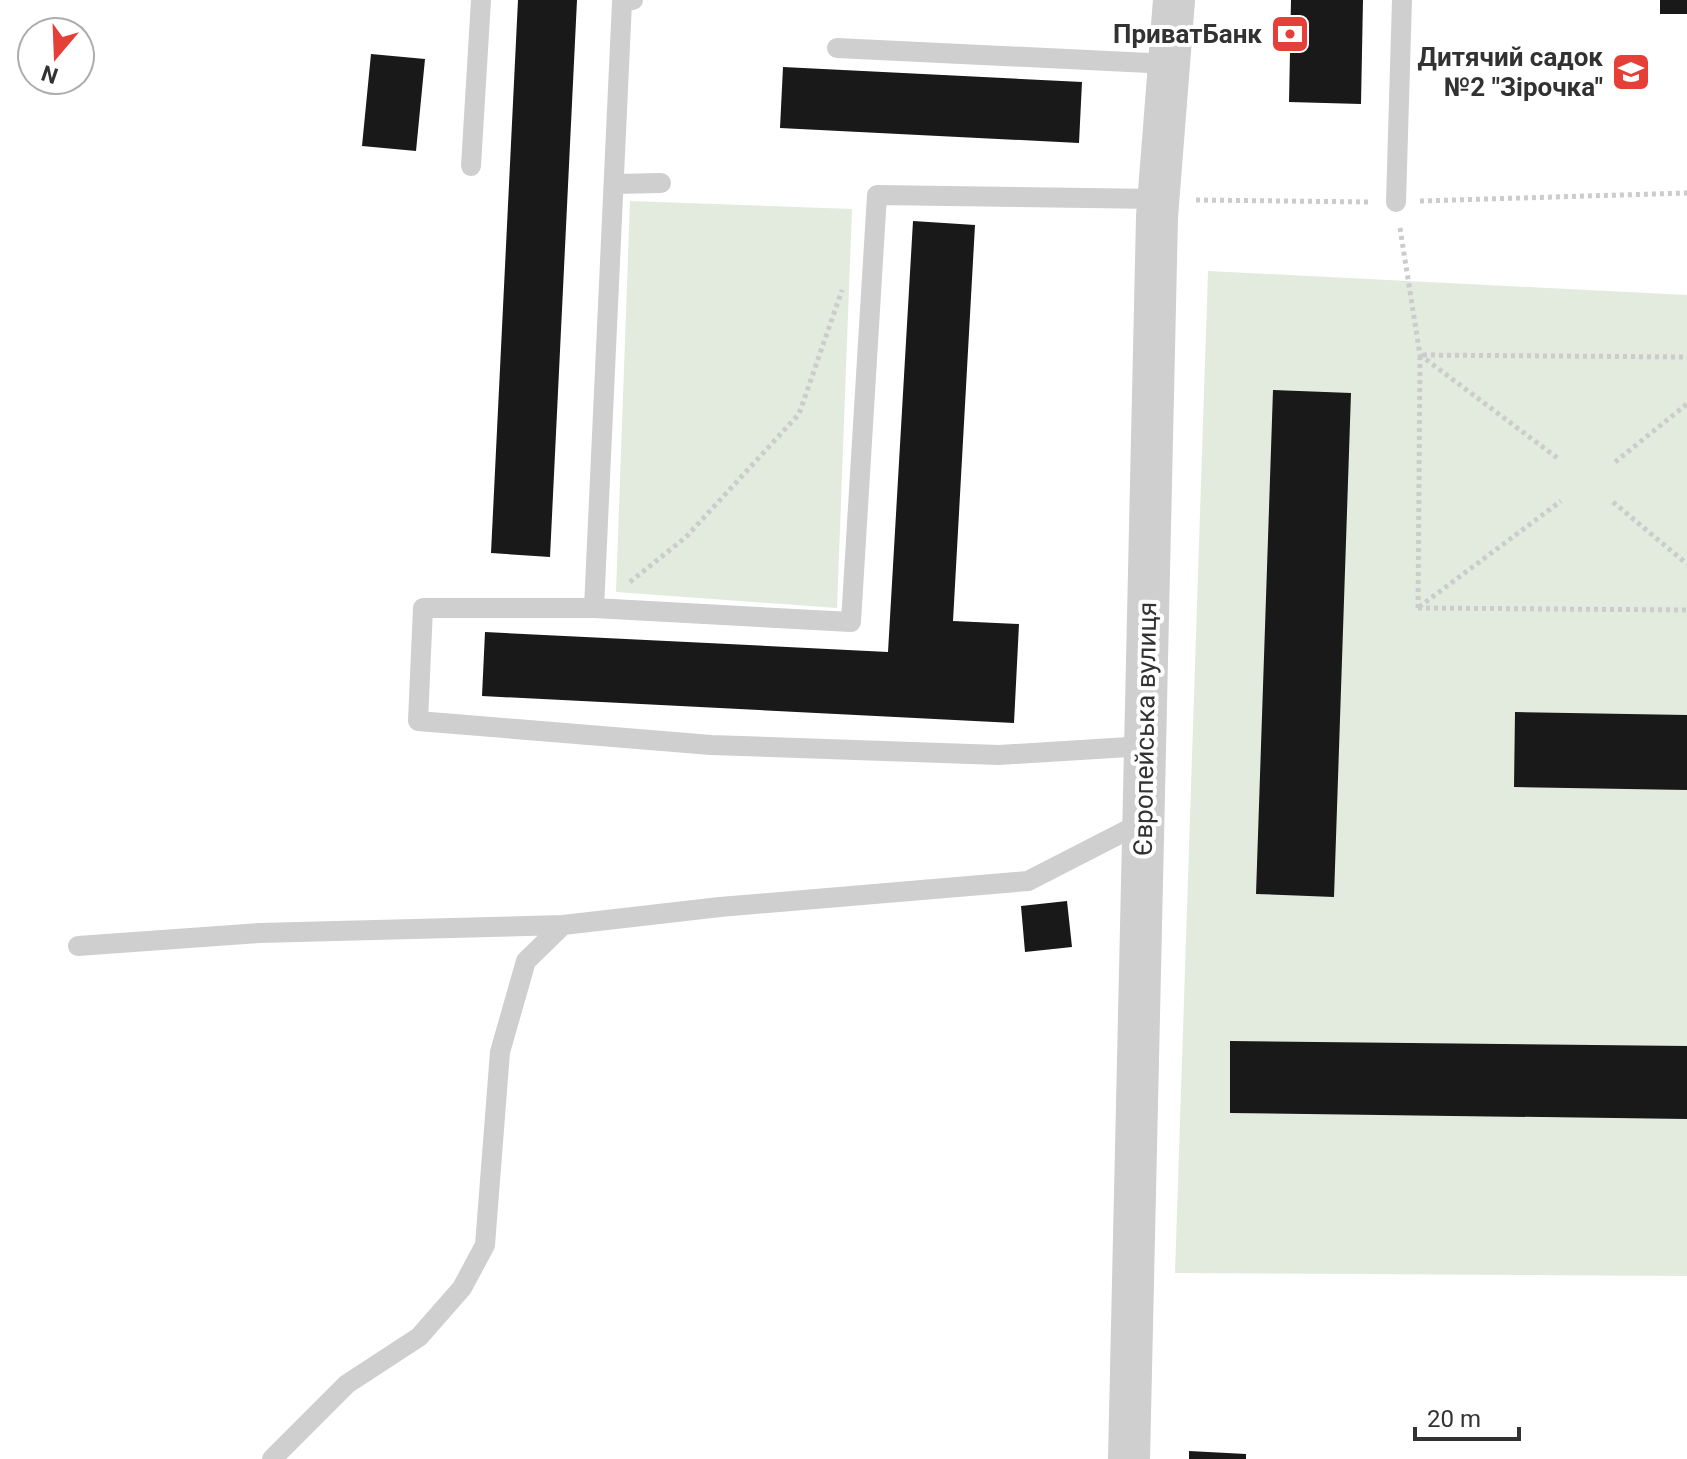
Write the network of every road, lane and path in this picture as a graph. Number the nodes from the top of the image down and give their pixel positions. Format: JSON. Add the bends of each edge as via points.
{"nodes":[{"id":1,"x":481,"y":0,"type":"edge"},
{"id":2,"x":633,"y":0,"type":"edge"},
{"id":3,"x":1174,"y":0,"type":"edge"},
{"id":4,"x":1402,"y":0,"type":"edge"},
{"id":5,"x":837,"y":48,"type":"dead end"},
{"id":6,"x":1170,"y":64,"type":"junction"},
{"id":7,"x":471,"y":166,"type":"dead end"},
{"id":8,"x":661,"y":183,"type":"dead end"},
{"id":9,"x":615,"y":184,"type":"junction"},
{"id":10,"x":1158,"y":199,"type":"junction"},
{"id":11,"x":1396,"y":202,"type":"joint"},
{"id":12,"x":846,"y":279,"type":"dead end"},
{"id":13,"x":1420,"y":355,"type":"junction"},
{"id":14,"x":1687,"y":357,"type":"edge"},
{"id":15,"x":1687,"y":404,"type":"edge"},
{"id":16,"x":1560,"y":460,"type":"dead end"},
{"id":17,"x":1615,"y":462,"type":"dead end"},
{"id":18,"x":1561,"y":501,"type":"dead end"},
{"id":19,"x":1613,"y":502,"type":"dead end"},
{"id":20,"x":1687,"y":564,"type":"edge"},
{"id":21,"x":621,"y":589,"type":"dead end"},
{"id":22,"x":594,"y":608,"type":"junction"},
{"id":23,"x":1418,"y":608,"type":"junction"},
{"id":24,"x":1687,"y":610,"type":"edge"},
{"id":25,"x":1145,"y":746,"type":"junction"},
{"id":26,"x":1143,"y":822,"type":"junction"},
{"id":27,"x":563,"y":925,"type":"junction"},
{"id":28,"x":78,"y":946,"type":"dead end"},
{"id":29,"x":272,"y":1459,"type":"edge"},
{"id":30,"x":1129,"y":1459,"type":"edge"}],
"edges":[{"from":1,"to":7,"type":"lane"},
{"from":2,"to":9,"type":"lane","via":[[622,2]]},
{"from":3,"to":6,"type":"street","name":"Європейська вулиця"},
{"from":4,"to":11,"type":"lane"},
{"from":5,"to":6,"type":"lane"},
{"from":6,"to":10,"type":"street","name":"Європейська вулиця"},
{"from":8,"to":9,"type":"lane"},
{"from":9,"to":22,"type":"lane"},
{"from":10,"to":22,"type":"lane","via":[[877,195],[851,622]]},
{"from":10,"to":25,"type":"street","name":"Європейська вулиця"},
{"from":11,"to":13,"type":"path"},
{"from":12,"to":21,"type":"path","via":[[799,414],[686,537]]},
{"from":13,"to":14,"type":"path"},
{"from":13,"to":16,"type":"path"},
{"from":13,"to":23,"type":"path"},
{"from":15,"to":17,"type":"path"},
{"from":18,"to":23,"type":"path"},
{"from":19,"to":20,"type":"path"},
{"from":22,"to":25,"type":"lane","via":[[423,608],[418,721],[711,745],[969,754]]},
{"from":23,"to":24,"type":"path"},
{"from":25,"to":26,"type":"street","name":"Європейська вулиця"},
{"from":26,"to":27,"type":"lane","via":[[1028,881]]},
{"from":26,"to":30,"type":"street","name":"Європейська вулиця"},
{"from":27,"to":28,"type":"lane","via":[[259,933]]},
{"from":27,"to":29,"type":"lane","via":[[526,961],[504,1037],[485,1245],[462,1288],[419,1337],[347,1384]]}]}
